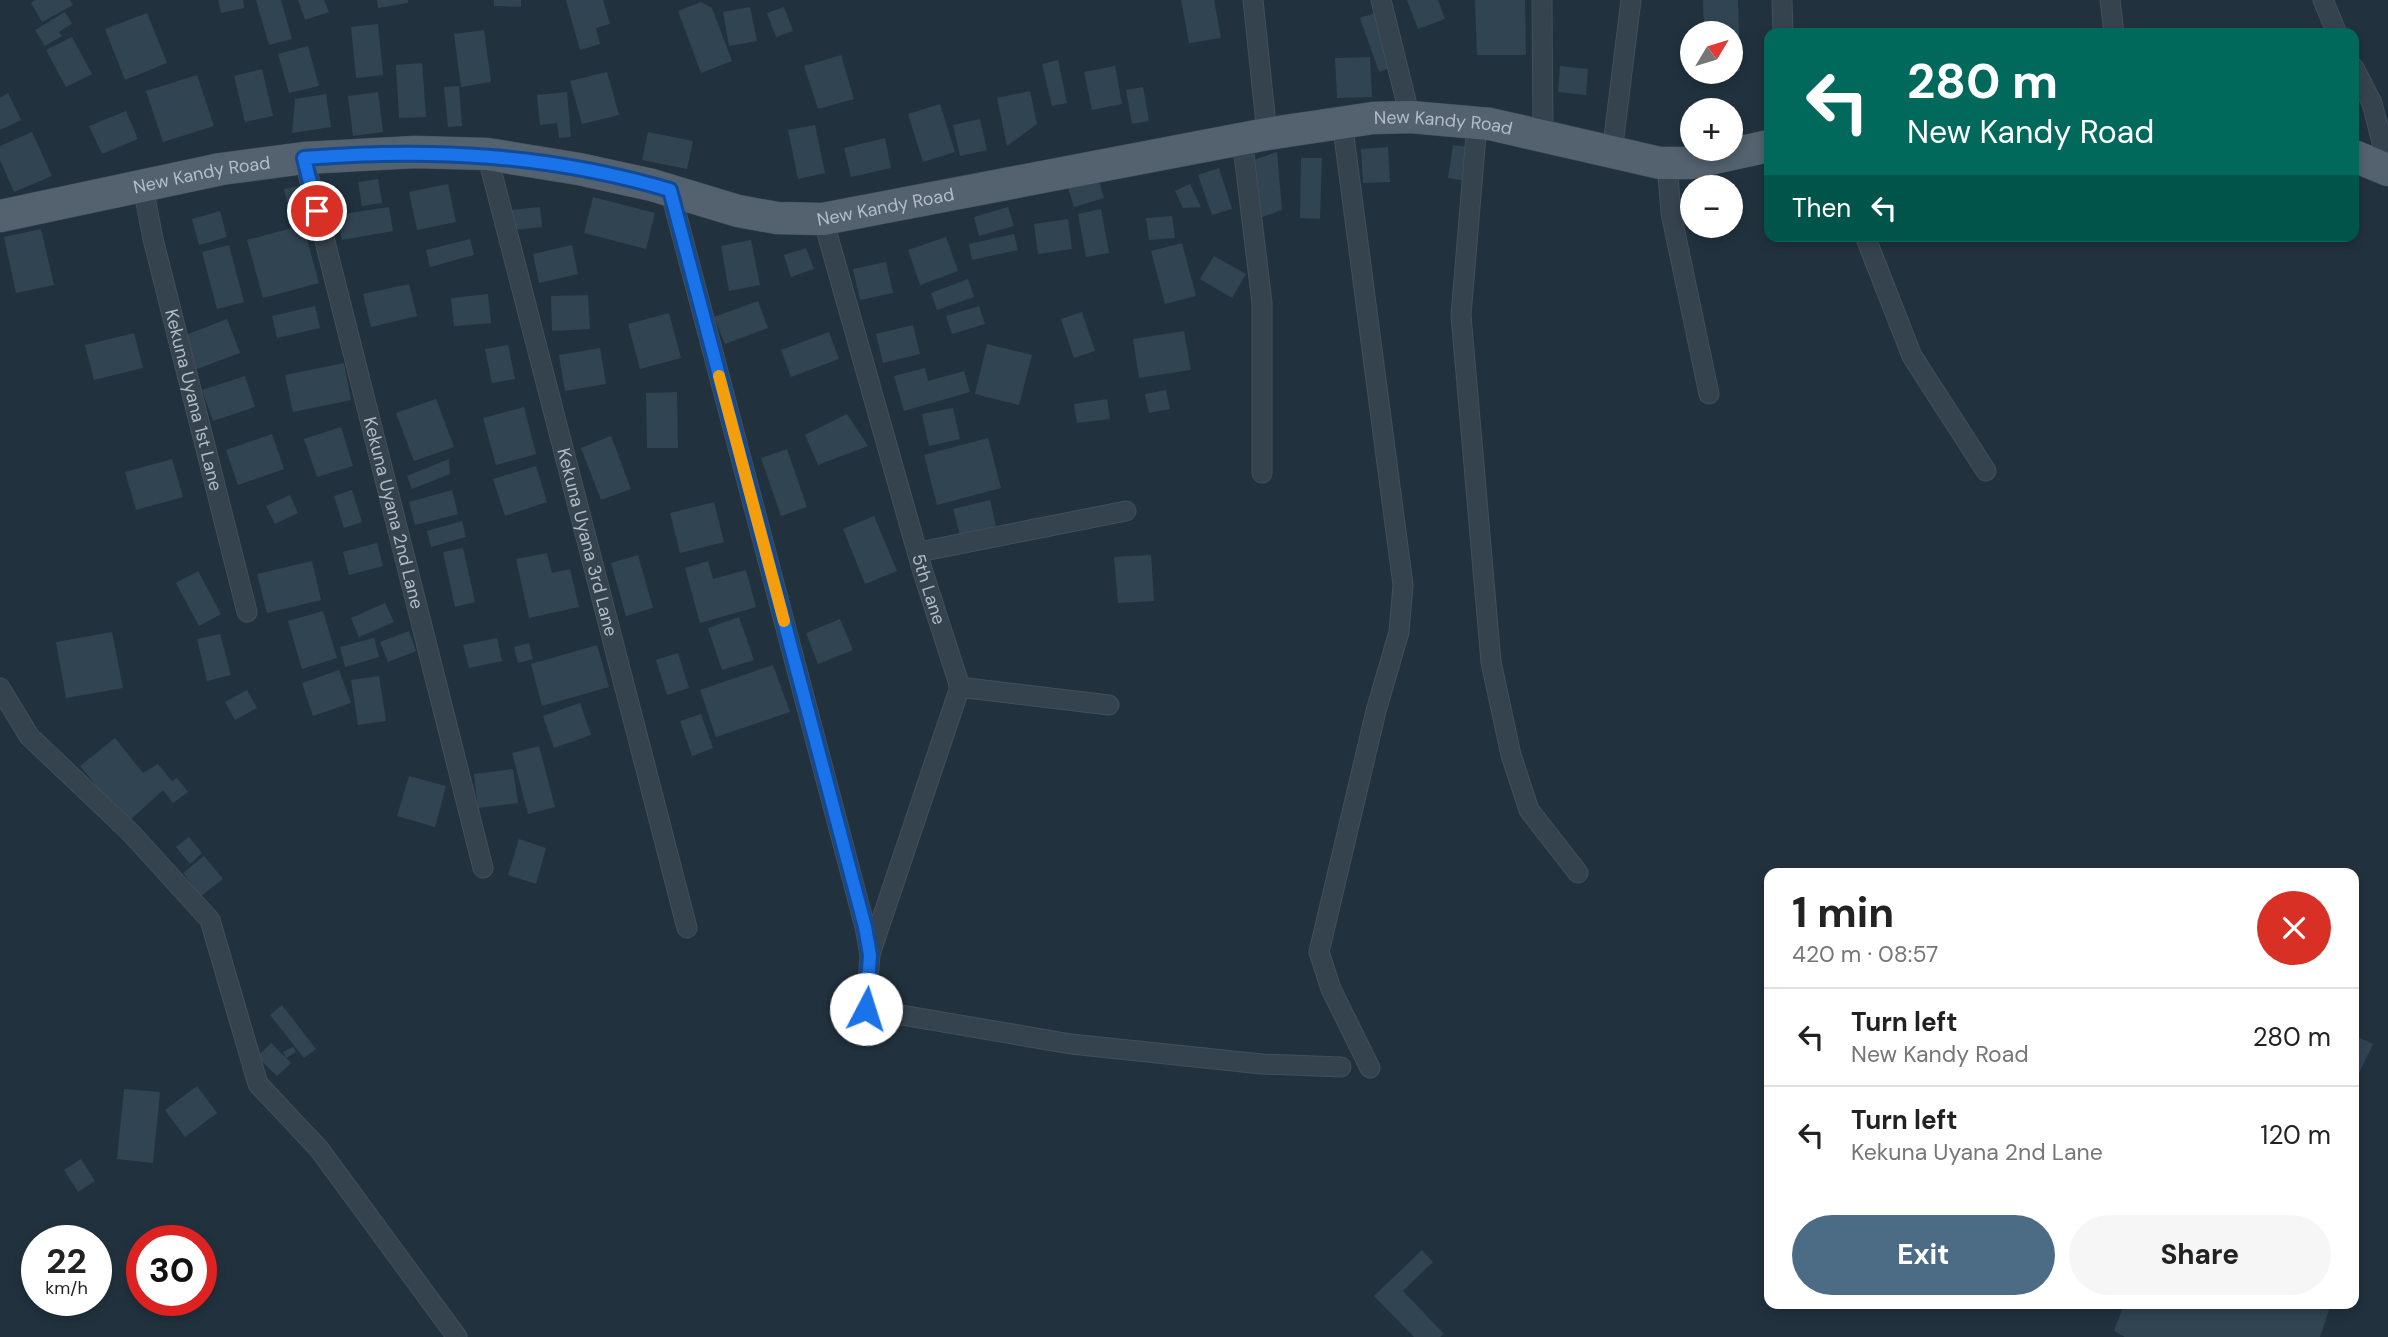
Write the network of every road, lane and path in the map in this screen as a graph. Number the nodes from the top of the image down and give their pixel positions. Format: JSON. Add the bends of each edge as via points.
{"nodes":[{"id":1,"x":1253,"y":0,"type":"edge"},
{"id":2,"x":1381,"y":0,"type":"edge"},
{"id":3,"x":1542,"y":0,"type":"edge"},
{"id":4,"x":1631,"y":0,"type":"edge"},
{"id":5,"x":1783,"y":0,"type":"edge"},
{"id":6,"x":2110,"y":0,"type":"edge"},
{"id":7,"x":2323,"y":0,"type":"edge"},
{"id":8,"x":1783,"y":28,"type":"edge"},
{"id":9,"x":2113,"y":28,"type":"edge"},
{"id":10,"x":2335,"y":28,"type":"edge"},
{"id":11,"x":2359,"y":78,"type":"edge"},
{"id":12,"x":1410,"y":117,"type":"junction"},
{"id":13,"x":1342,"y":121,"type":"junction"},
{"id":14,"x":1477,"y":123,"type":"junction"},
{"id":15,"x":1543,"y":135,"type":"junction"},
{"id":16,"x":1255,"y":136,"type":"junction"},
{"id":17,"x":1764,"y":147,"type":"edge"},
{"id":18,"x":1612,"y":153,"type":"junction"},
{"id":19,"x":487,"y":155,"type":"junction"},
{"id":20,"x":304,"y":158,"type":"junction"},
{"id":21,"x":2359,"y":158,"type":"edge"},
{"id":22,"x":1667,"y":163,"type":"junction"},
{"id":23,"x":2388,"y":168,"type":"edge"},
{"id":24,"x":143,"y":187,"type":"junction"},
{"id":25,"x":670,"y":190,"type":"junction"},
{"id":26,"x":0,"y":216,"type":"edge"},
{"id":27,"x":823,"y":219,"type":"junction"},
{"id":28,"x":1867,"y":242,"type":"edge"},
{"id":29,"x":1709,"y":394,"type":"dead end"},
{"id":30,"x":1986,"y":471,"type":"dead end"},
{"id":31,"x":1262,"y":473,"type":"dead end"},
{"id":32,"x":1126,"y":511,"type":"dead end"},
{"id":33,"x":919,"y":552,"type":"junction"},
{"id":34,"x":247,"y":612,"type":"dead end"},
{"id":35,"x":959,"y":687,"type":"junction"},
{"id":36,"x":0,"y":688,"type":"edge"},
{"id":37,"x":1109,"y":705,"type":"dead end"},
{"id":38,"x":483,"y":868,"type":"dead end"},
{"id":39,"x":1578,"y":873,"type":"dead end"},
{"id":40,"x":687,"y":928,"type":"dead end"},
{"id":41,"x":870,"y":955,"type":"junction"},
{"id":42,"x":1341,"y":1068,"type":"dead end"},
{"id":43,"x":1370,"y":1068,"type":"dead end"},
{"id":44,"x":457,"y":1337,"type":"edge"}],
"edges":[{"from":1,"to":16,"type":"street"},
{"from":2,"to":12,"type":"street"},
{"from":3,"to":15,"type":"street"},
{"from":4,"to":18,"type":"street"},
{"from":5,"to":8,"type":"street"},
{"from":6,"to":9,"type":"street"},
{"from":7,"to":10,"type":"street"},
{"from":11,"to":23,"type":"street","via":[[2372,103]]},
{"from":12,"to":13,"type":"main road","name":"New Kandy Road"},
{"from":12,"to":14,"type":"main road","name":"New Kandy Road"},
{"from":13,"to":16,"type":"main road","name":"New Kandy Road"},
{"from":13,"to":43,"type":"street","via":[[1403,585],[1399,632],[1319,952],[1331,989]]},
{"from":14,"to":15,"type":"main road","name":"New Kandy Road"},
{"from":14,"to":39,"type":"street","via":[[1461,315],[1492,662],[1511,755],[1529,810]]},
{"from":15,"to":18,"type":"main road","name":"New Kandy Road"},
{"from":16,"to":27,"type":"main road","name":"New Kandy Road"},
{"from":16,"to":31,"type":"street","via":[[1262,303]]},
{"from":17,"to":22,"type":"main road","name":"New Kandy Road","via":[[1690,163]]},
{"from":18,"to":22,"type":"main road","name":"New Kandy Road"},
{"from":19,"to":20,"type":"main road","name":"New Kandy Road","via":[[374,153]]},
{"from":19,"to":25,"type":"main road","name":"New Kandy Road","via":[[579,169]]},
{"from":19,"to":40,"type":"street","name":"Kekuna Uyana 3rd Lane"},
{"from":20,"to":24,"type":"main road","name":"New Kandy Road","via":[[221,169]]},
{"from":20,"to":38,"type":"street","name":"Kekuna Uyana 2nd Lane"},
{"from":21,"to":23,"type":"main road"},
{"from":22,"to":29,"type":"street","via":[[1671,213]]},
{"from":24,"to":26,"type":"main road","name":"New Kandy Road"},
{"from":24,"to":34,"type":"street","name":"Kekuna Uyana 1st Lane"},
{"from":25,"to":27,"type":"main road","name":"New Kandy Road","via":[[738,211]]},
{"from":25,"to":41,"type":"street"},
{"from":27,"to":33,"type":"street","name":"5th Lane"},
{"from":28,"to":30,"type":"street","via":[[1912,356]]},
{"from":32,"to":33,"type":"street"},
{"from":33,"to":35,"type":"street","name":"5th Lane"},
{"from":35,"to":37,"type":"street"},
{"from":35,"to":41,"type":"street"},
{"from":36,"to":44,"type":"street","via":[[29,736],[130,832],[210,920],[258,1084],[319,1149]]},
{"from":41,"to":42,"type":"street","via":[[866,1009],[1071,1044]]}]}
